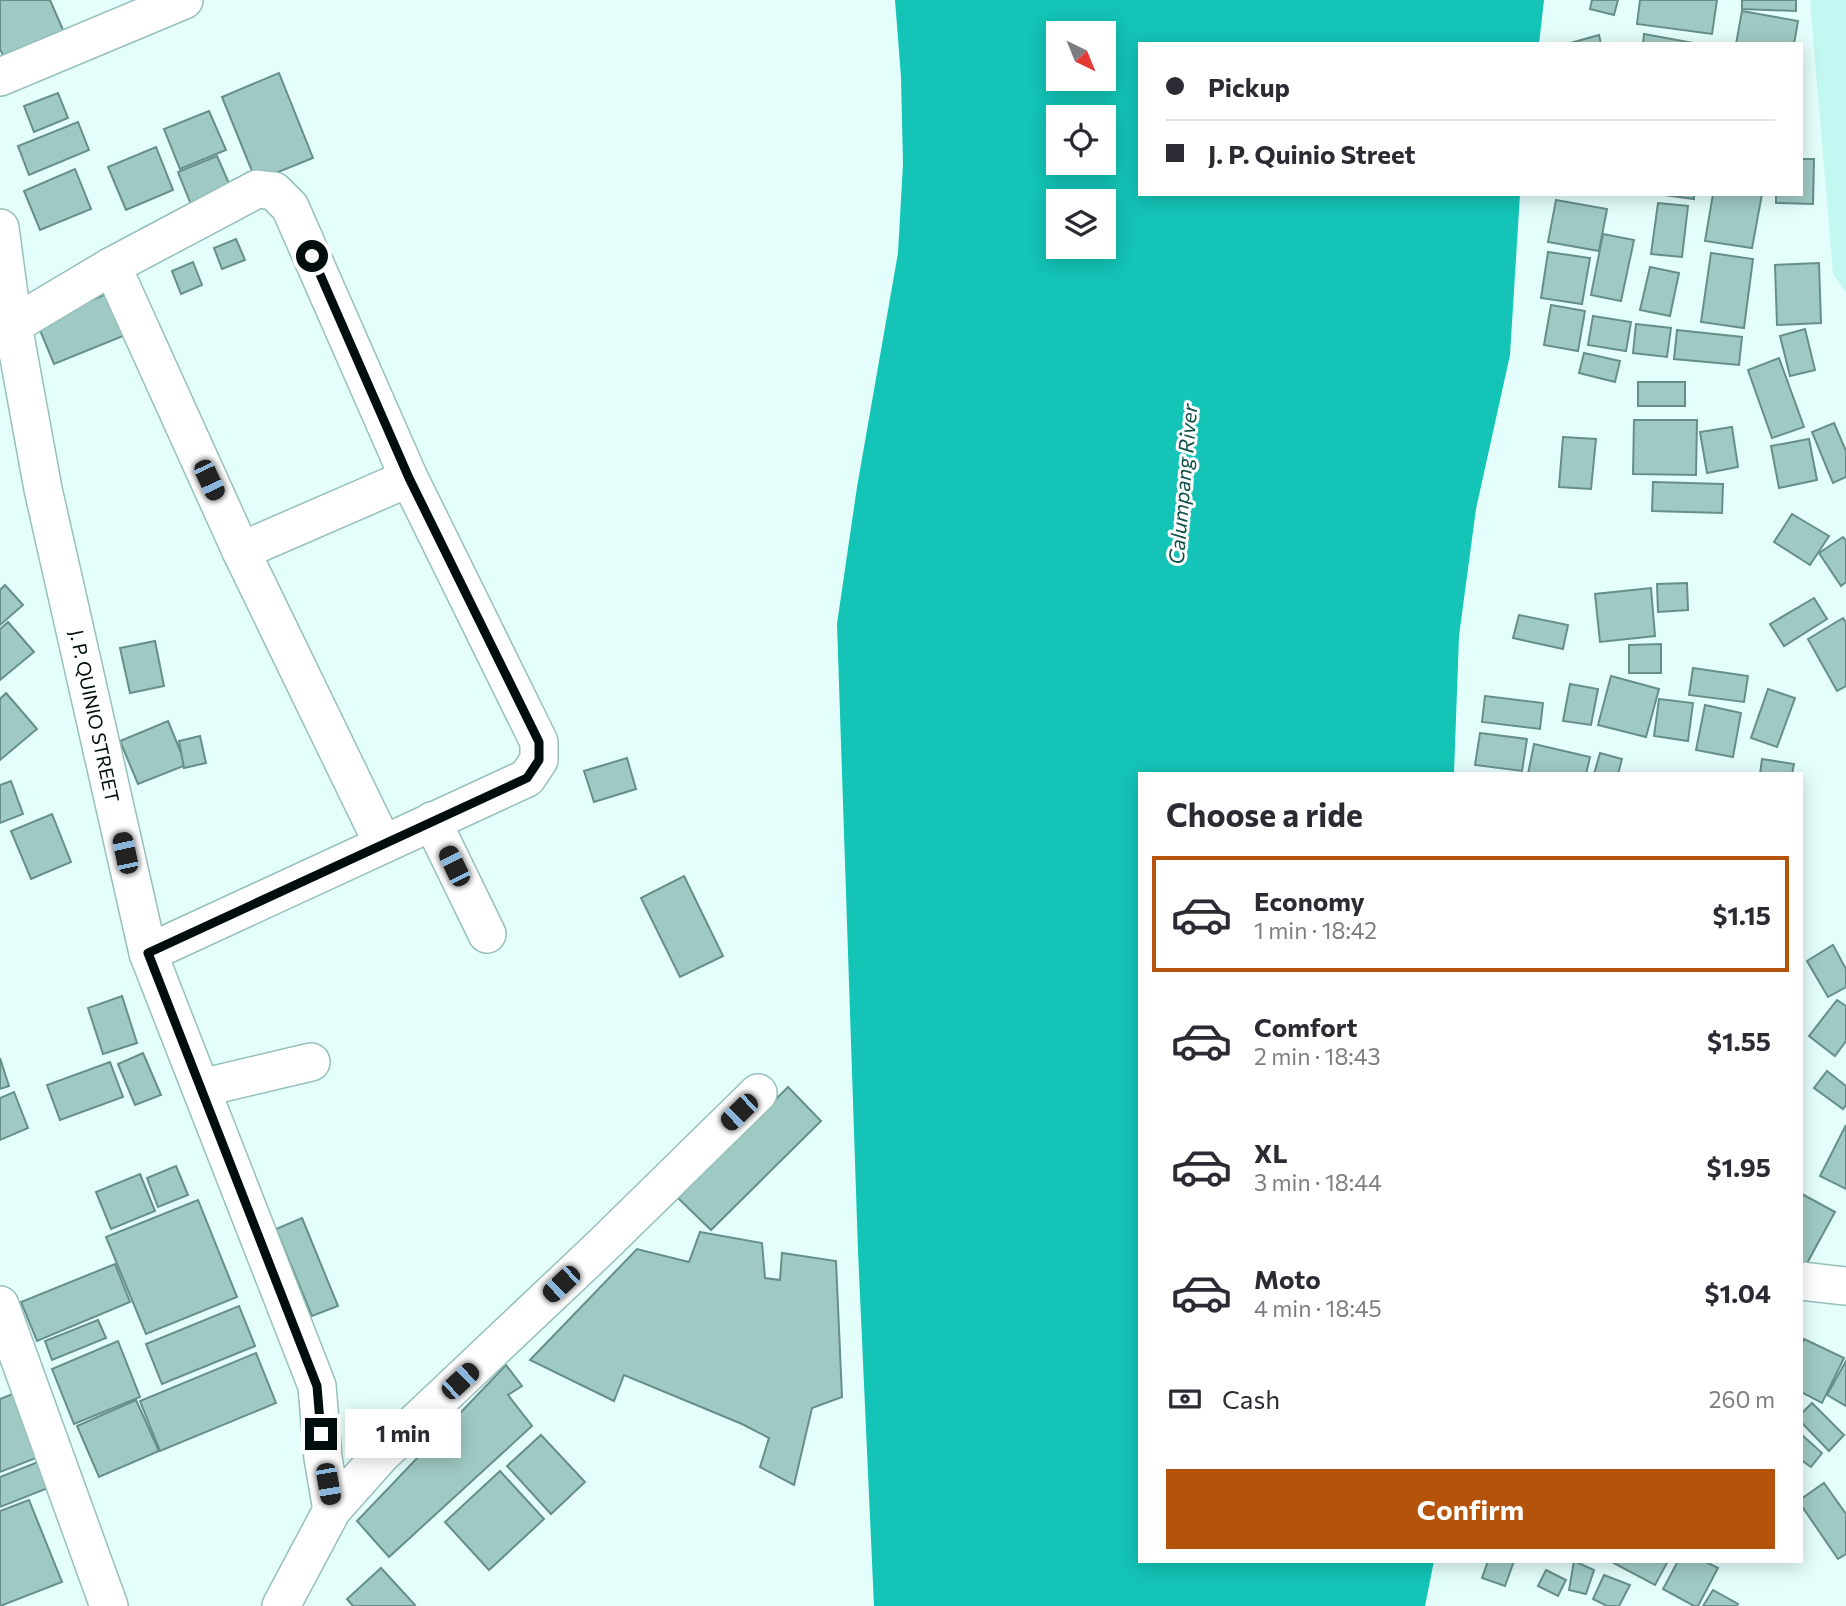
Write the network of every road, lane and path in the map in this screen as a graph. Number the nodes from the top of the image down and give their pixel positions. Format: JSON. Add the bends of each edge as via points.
{"nodes":[{"id":1,"x":184,"y":0,"type":"edge"},
{"id":2,"x":0,"y":77,"type":"edge"},
{"id":3,"x":2,"y":249,"type":"edge"},
{"id":4,"x":112,"y":266,"type":"junction"},
{"id":5,"x":13,"y":325,"type":"junction"},
{"id":6,"x":409,"y":478,"type":"junction"},
{"id":7,"x":241,"y":551,"type":"junction"},
{"id":8,"x":432,"y":821,"type":"junction"},
{"id":9,"x":383,"y":844,"type":"junction"},
{"id":10,"x":487,"y":934,"type":"dead end"},
{"id":11,"x":148,"y":953,"type":"junction"},
{"id":12,"x":312,"y":1062,"type":"dead end"},
{"id":13,"x":201,"y":1088,"type":"junction"},
{"id":14,"x":758,"y":1093,"type":"dead end"},
{"id":15,"x":1803,"y":1281,"type":"edge"},
{"id":16,"x":1846,"y":1286,"type":"edge"},
{"id":17,"x":0,"y":1305,"type":"edge"},
{"id":18,"x":332,"y":1510,"type":"junction"},
{"id":19,"x":109,"y":1606,"type":"edge"},
{"id":20,"x":281,"y":1606,"type":"edge"}],
"edges":[{"from":1,"to":2,"type":"street"},
{"from":3,"to":5,"type":"street","name":"J. P. QUINIO STREET"},
{"from":4,"to":5,"type":"street"},
{"from":4,"to":6,"type":"street","via":[[257,189],[274,191],[290,207]]},
{"from":4,"to":7,"type":"street"},
{"from":5,"to":11,"type":"street","name":"J. P. QUINIO STREET","via":[[43,489]]},
{"from":6,"to":7,"type":"street"},
{"from":6,"to":8,"type":"street","via":[[539,742],[539,760],[527,778]]},
{"from":7,"to":9,"type":"street"},
{"from":8,"to":9,"type":"street"},
{"from":8,"to":10,"type":"street"},
{"from":9,"to":11,"type":"street"},
{"from":11,"to":13,"type":"street","name":"J. P. QUINIO STREET"},
{"from":12,"to":13,"type":"street"},
{"from":13,"to":18,"type":"street","name":"J. P. QUINIO STREET","via":[[317,1386]]},
{"from":14,"to":18,"type":"street","via":[[382,1454]]},
{"from":15,"to":16,"type":"street"},
{"from":17,"to":19,"type":"street"},
{"from":18,"to":20,"type":"street"}]}
